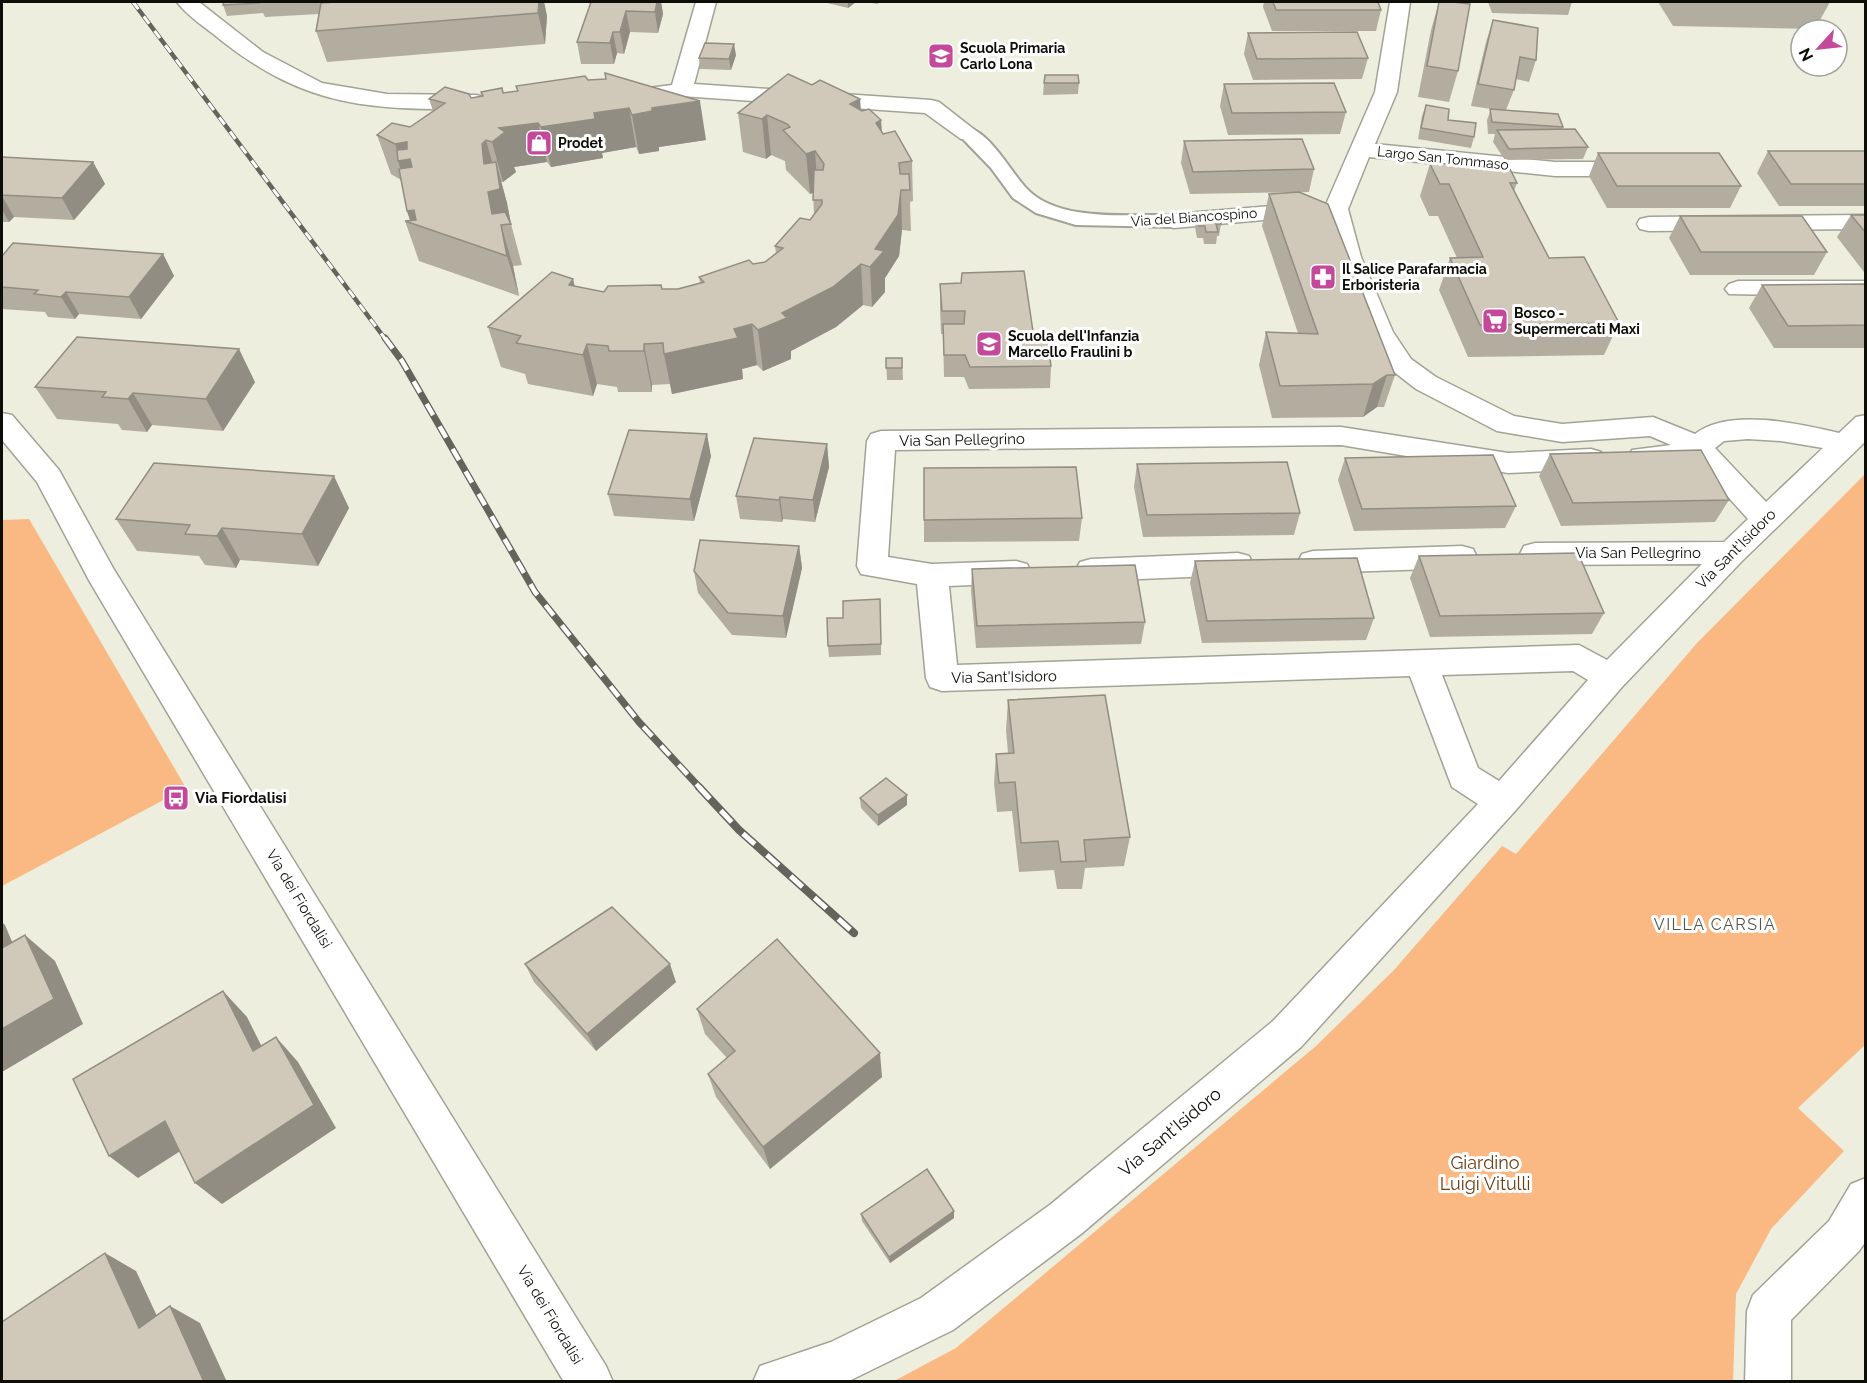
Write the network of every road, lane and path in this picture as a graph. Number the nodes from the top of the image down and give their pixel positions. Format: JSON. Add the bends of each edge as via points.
{"nodes":[{"id":1,"x":187,"y":2,"type":"edge"},
{"id":2,"x":706,"y":2,"type":"edge"},
{"id":3,"x":1400,"y":2,"type":"edge"},
{"id":4,"x":681,"y":90,"type":"junction"},
{"id":5,"x":610,"y":98,"type":"edge"},
{"id":6,"x":496,"y":101,"type":"edge"},
{"id":7,"x":969,"y":134,"type":"joint"},
{"id":8,"x":1360,"y":149,"type":"junction"},
{"id":9,"x":1610,"y":169,"type":"edge"},
{"id":10,"x":1336,"y":209,"type":"junction"},
{"id":11,"x":1174,"y":221,"type":"joint"},
{"id":12,"x":1866,"y":222,"type":"edge"},
{"id":13,"x":1649,"y":224,"type":"dead end"},
{"id":14,"x":1738,"y":289,"type":"dead end"},
{"id":15,"x":1866,"y":289,"type":"edge"},
{"id":16,"x":2,"y":422,"type":"edge"},
{"id":17,"x":1854,"y":434,"type":"edge"},
{"id":18,"x":1699,"y":447,"type":"junction"},
{"id":19,"x":1767,"y":520,"type":"junction"},
{"id":20,"x":1731,"y":553,"type":"junction"},
{"id":21,"x":932,"y":575,"type":"junction"},
{"id":22,"x":1422,"y":664,"type":"junction"},
{"id":23,"x":1610,"y":678,"type":"junction"},
{"id":24,"x":1503,"y":801,"type":"junction"},
{"id":25,"x":1866,"y":1198,"type":"edge"},
{"id":26,"x":590,"y":1382,"type":"edge"},
{"id":27,"x":776,"y":1382,"type":"edge"},
{"id":28,"x":1768,"y":1382,"type":"edge"}],
"edges":[{"from":1,"to":6,"type":"street","via":[[263,60],[304,83],[332,93],[395,101]]},
{"from":2,"to":4,"type":"street"},
{"from":3,"to":8,"type":"street","via":[[1386,92]]},
{"from":4,"to":5,"type":"street","name":"Via del Biancospino"},
{"from":4,"to":7,"type":"street","name":"Via del Biancospino","via":[[931,107]]},
{"from":7,"to":11,"type":"lane","name":"Via del Biancospino","via":[[1020,194],[1043,209],[1076,219]]},
{"from":8,"to":9,"type":"street","name":"Largo San Tommaso","via":[[1555,169]]},
{"from":8,"to":10,"type":"street","name":"Largo San Tommaso"},
{"from":10,"to":11,"type":"street","name":"Via del Biancospino"},
{"from":10,"to":18,"type":"street","via":[[1349,257],[1380,332],[1402,365],[1426,383],[1507,424],[1562,433],[1653,426]]},
{"from":12,"to":13,"type":"street"},
{"from":14,"to":15,"type":"street"},
{"from":16,"to":26,"type":"street","name":"Via dei Fiordalisi","via":[[49,477],[101,574]]},
{"from":17,"to":18,"type":"street","via":[[1763,430],[1716,433]]},
{"from":17,"to":19,"type":"street","name":"Via Sant'Isidoro"},
{"from":18,"to":19,"type":"street"},
{"from":18,"to":21,"type":"street","name":"Via San Pellegrino","via":[[1667,456],[1508,463],[1341,436],[881,441],[872,566]]},
{"from":19,"to":20,"type":"street","name":"Via Sant'Isidoro"},
{"from":20,"to":21,"type":"street","name":"Via San Pellegrino","via":[[1500,556]]},
{"from":20,"to":23,"type":"street","name":"Via Sant'Isidoro"},
{"from":21,"to":22,"type":"street","name":"Via Sant'Isidoro","via":[[942,678]]},
{"from":22,"to":23,"type":"street","name":"Via Sant'Isidoro","via":[[1580,658]]},
{"from":22,"to":24,"type":"street","via":[[1464,777]]},
{"from":23,"to":24,"type":"street","name":"Via Sant'Isidoro"},
{"from":24,"to":27,"type":"street","name":"Via Sant'Isidoro","via":[[1287,1034],[1066,1219],[938,1314],[837,1363]]},
{"from":25,"to":28,"type":"street","via":[[1844,1236],[1769,1311]]}]}
